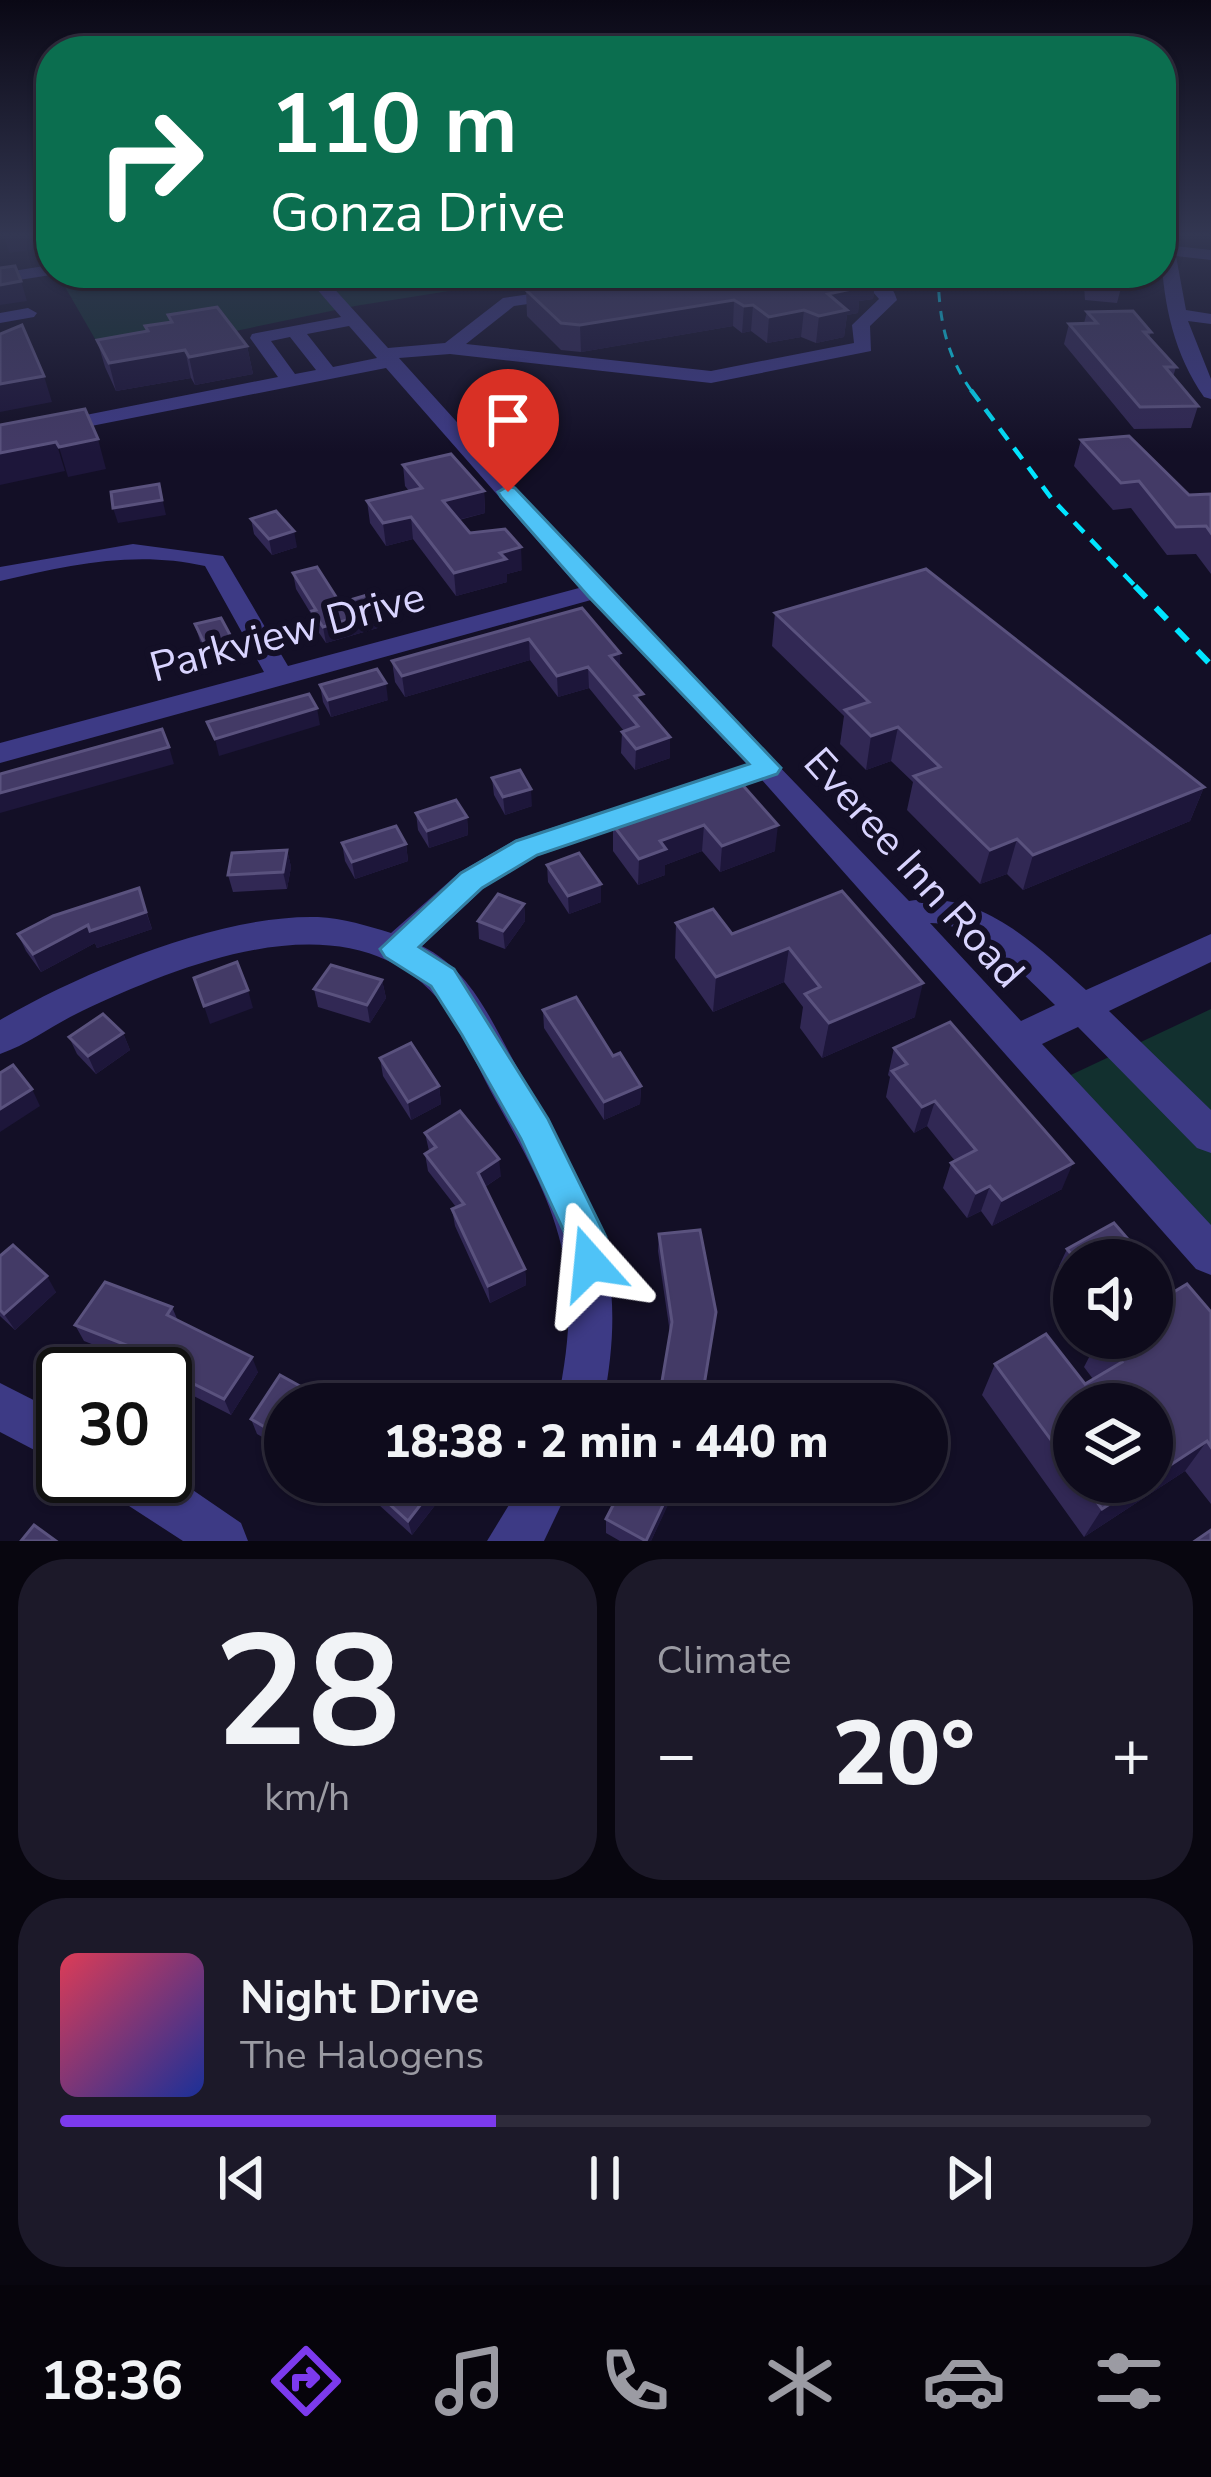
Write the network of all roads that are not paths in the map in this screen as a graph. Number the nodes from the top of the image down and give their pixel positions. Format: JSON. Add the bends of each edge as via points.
{"nodes":[{"id":1,"x":343,"y":308,"type":"edge"},
{"id":2,"x":502,"y":308,"type":"edge"},
{"id":3,"x":879,"y":308,"type":"edge"},
{"id":4,"x":1178,"y":308,"type":"edge"},
{"id":5,"x":28,"y":313,"type":"dead end"},
{"id":6,"x":1179,"y":314,"type":"junction"},
{"id":7,"x":0,"y":318,"type":"edge"},
{"id":8,"x":1211,"y":319,"type":"edge"},
{"id":9,"x":354,"y":320,"type":"junction"},
{"id":10,"x":295,"y":331,"type":"junction"},
{"id":11,"x":450,"y":349,"type":"junction"},
{"id":12,"x":387,"y":357,"type":"junction"},
{"id":13,"x":328,"y":373,"type":"junction"},
{"id":14,"x":290,"y":381,"type":"junction"},
{"id":15,"x":1207,"y":384,"type":"edge"},
{"id":16,"x":0,"y":438,"type":"edge"},
{"id":17,"x":0,"y":574,"type":"edge"},
{"id":18,"x":596,"y":591,"type":"junction"},
{"id":19,"x":280,"y":676,"type":"junction"},
{"id":20,"x":0,"y":754,"type":"edge"},
{"id":21,"x":768,"y":768,"type":"junction"},
{"id":22,"x":901,"y":915,"type":"junction"},
{"id":23,"x":1211,"y":946,"type":"edge"},
{"id":24,"x":396,"y":949,"type":"junction"},
{"id":25,"x":1080,"y":1011,"type":"junction"},
{"id":26,"x":0,"y":1039,"type":"edge"},
{"id":27,"x":1015,"y":1040,"type":"junction"},
{"id":28,"x":1211,"y":1136,"type":"edge"},
{"id":29,"x":1211,"y":1255,"type":"edge"},
{"id":30,"x":585,"y":1383,"type":"edge"},
{"id":31,"x":0,"y":1406,"type":"edge"},
{"id":32,"x":36,"y":1426,"type":"edge"},
{"id":33,"x":173,"y":1503,"type":"edge"},
{"id":34,"x":539,"y":1503,"type":"edge"},
{"id":35,"x":223,"y":1541,"type":"edge"},
{"id":36,"x":512,"y":1541,"type":"edge"}],
"edges":[{"from":1,"to":9,"type":"street","name":"Everee Inn Road"},
{"from":2,"to":11,"type":"street"},
{"from":3,"to":11,"type":"street","via":[[861,325],[864,347],[711,377]]},
{"from":4,"to":6,"type":"street"},
{"from":5,"to":7,"type":"street"},
{"from":6,"to":8,"type":"street"},
{"from":6,"to":15,"type":"street"},
{"from":9,"to":10,"type":"street"},
{"from":9,"to":12,"type":"street","name":"Everee Inn Road"},
{"from":10,"to":13,"type":"street"},
{"from":10,"to":14,"type":"street","via":[[259,338]]},
{"from":11,"to":12,"type":"street"},
{"from":12,"to":13,"type":"street"},
{"from":12,"to":18,"type":"street","name":"Everee Inn Road"},
{"from":13,"to":14,"type":"street"},
{"from":14,"to":16,"type":"street","via":[[175,394]]},
{"from":17,"to":19,"type":"street","via":[[127,550],[177,550],[214,561]]},
{"from":18,"to":19,"type":"street","name":"Parkview Drive"},
{"from":18,"to":21,"type":"street","name":"Everee Inn Road"},
{"from":19,"to":20,"type":"street","name":"Parkview Drive"},
{"from":21,"to":22,"type":"street","name":"Everee Inn Road"},
{"from":21,"to":24,"type":"street","via":[[526,848],[472,880]]},
{"from":22,"to":25,"type":"street","via":[[931,909],[980,924]]},
{"from":22,"to":27,"type":"street","name":"Everee Inn Road"},
{"from":23,"to":25,"type":"street"},
{"from":24,"to":26,"type":"street","via":[[316,930],[259,936],[110,984]]},
{"from":24,"to":30,"type":"street","via":[[442,977],[474,1025],[586,1237],[592,1358]]},
{"from":25,"to":27,"type":"street"},
{"from":25,"to":28,"type":"street"},
{"from":27,"to":29,"type":"street","name":"Everee Inn Road"},
{"from":31,"to":32,"type":"street"},
{"from":33,"to":35,"type":"street"},
{"from":34,"to":36,"type":"street"}]}
